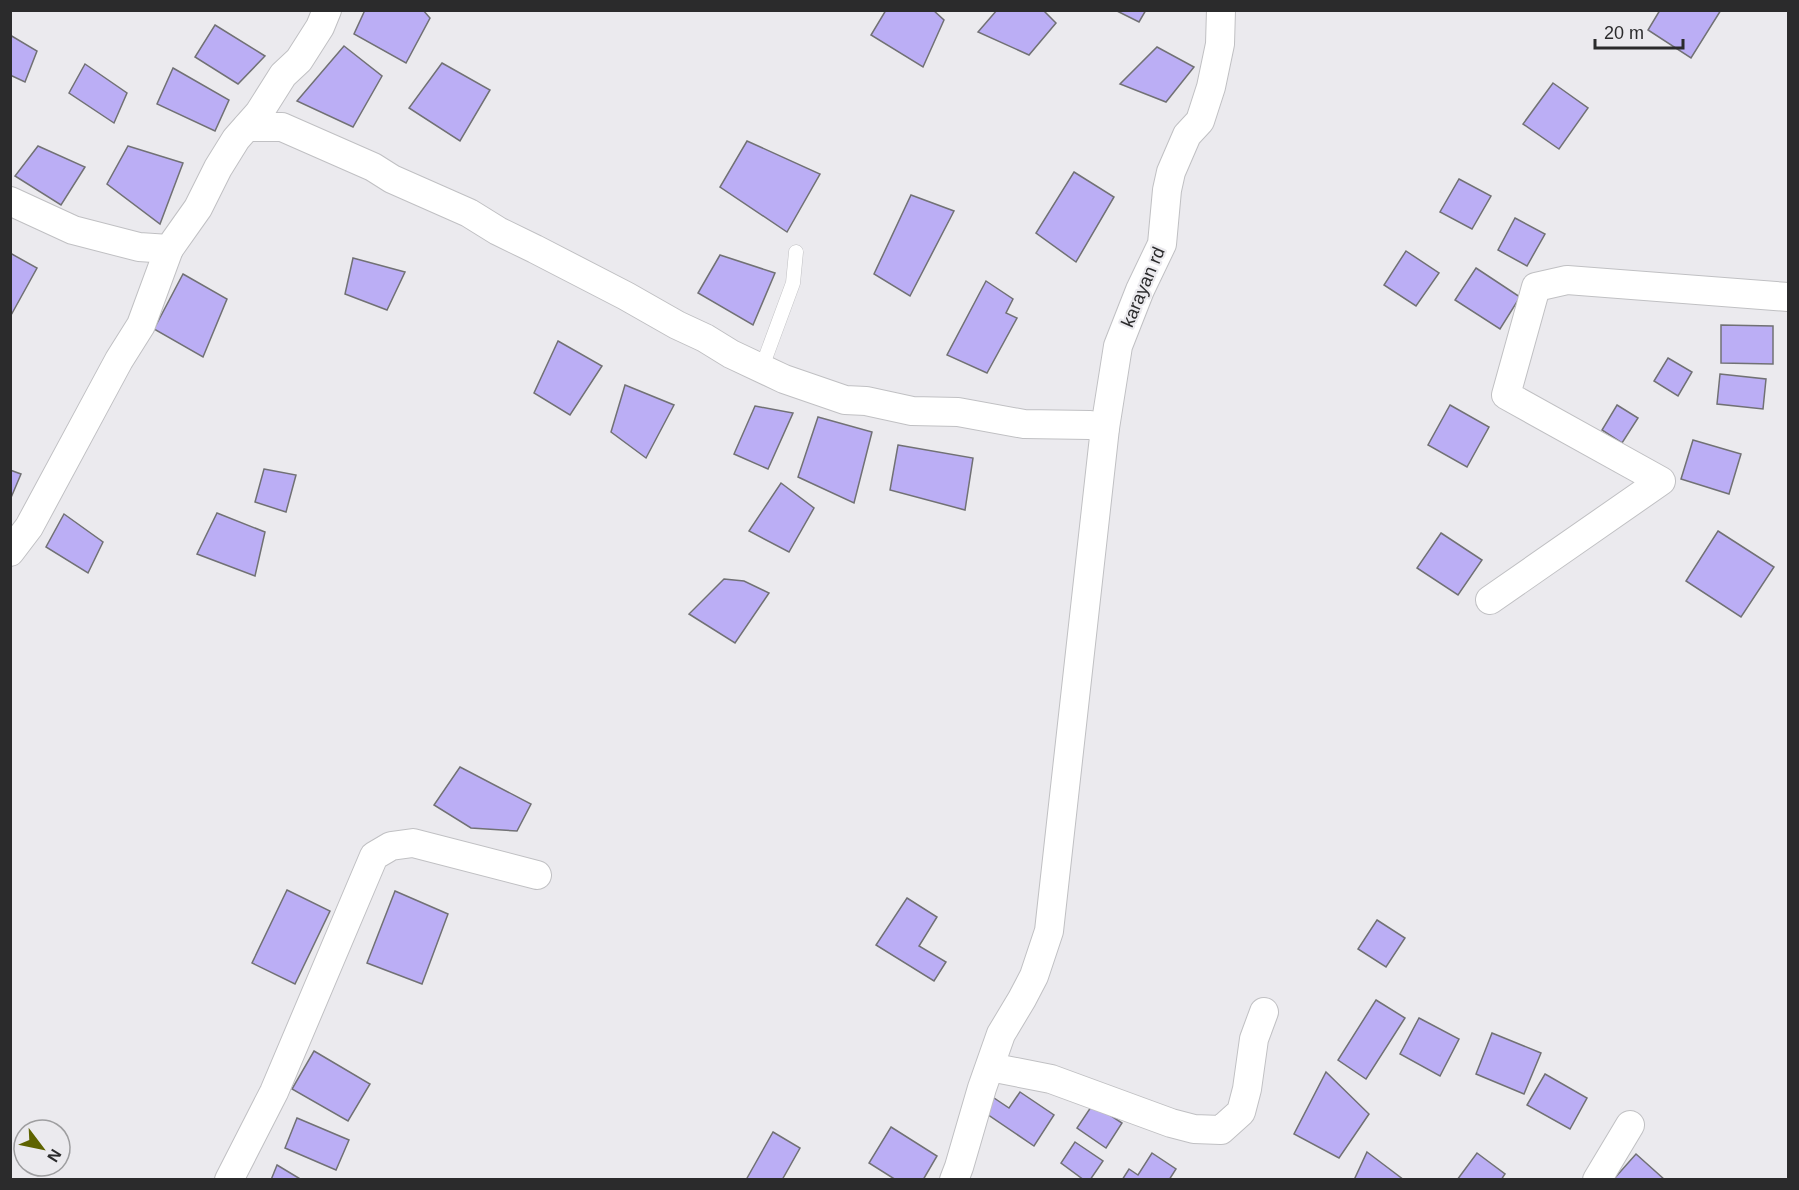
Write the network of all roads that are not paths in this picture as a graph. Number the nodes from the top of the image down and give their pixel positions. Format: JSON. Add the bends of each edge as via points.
{"nodes":[{"id":1,"x":327,"y":10,"type":"edge"},
{"id":2,"x":1221,"y":10,"type":"edge"},
{"id":3,"x":247,"y":127,"type":"junction"},
{"id":4,"x":10,"y":201,"type":"edge"},
{"id":5,"x":169,"y":249,"type":"junction"},
{"id":6,"x":796,"y":252,"type":"dead end"},
{"id":7,"x":1788,"y":297,"type":"edge"},
{"id":8,"x":762,"y":367,"type":"junction"},
{"id":9,"x":1097,"y":427,"type":"junction"},
{"id":10,"x":10,"y":552,"type":"edge"},
{"id":11,"x":1490,"y":600,"type":"dead end"},
{"id":12,"x":537,"y":875,"type":"dead end"},
{"id":13,"x":1264,"y":1012,"type":"dead end"},
{"id":14,"x":990,"y":1067,"type":"junction"},
{"id":15,"x":1630,"y":1125,"type":"dead end"},
{"id":16,"x":229,"y":1179,"type":"edge"},
{"id":17,"x":954,"y":1179,"type":"edge"},
{"id":18,"x":1597,"y":1179,"type":"edge"}],
"edges":[{"from":1,"to":3,"type":"street","via":[[299,60],[282,75]]},
{"from":2,"to":9,"type":"street","name":"karayan rd","via":[[1220,44],[1211,87],[1200,121],[1187,135],[1172,172],[1162,244],[1118,346]]},
{"from":3,"to":5,"type":"street"},
{"from":3,"to":8,"type":"street","via":[[282,127],[373,167]]},
{"from":4,"to":5,"type":"street","via":[[73,230],[139,247]]},
{"from":5,"to":10,"type":"street","via":[[141,325],[28,527]]},
{"from":6,"to":8,"type":"lane","via":[[793,283]]},
{"from":7,"to":11,"type":"street","via":[[1567,280],[1536,287],[1506,394],[1661,481]]},
{"from":8,"to":9,"type":"street","via":[[784,379],[845,400],[912,411],[958,412],[1024,424]]},
{"from":9,"to":14,"type":"street","name":"karayan rd","via":[[1049,931],[1034,976],[1001,1034]]},
{"from":12,"to":16,"type":"street","via":[[413,843],[391,846],[374,856],[274,1092]]},
{"from":13,"to":14,"type":"street","via":[[1254,1039],[1241,1112],[1221,1130],[1170,1123],[1051,1079]]},
{"from":14,"to":17,"type":"street","name":"karayan rd"},
{"from":15,"to":18,"type":"street"}]}
